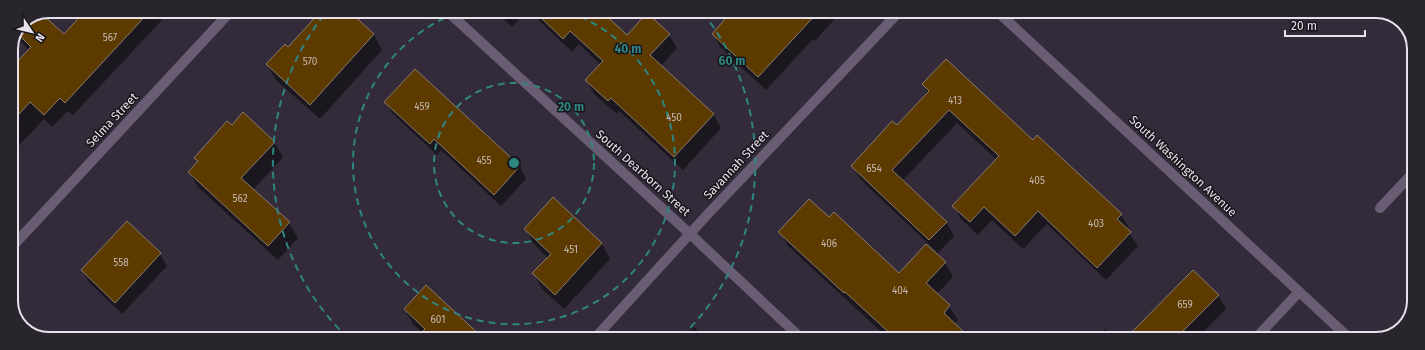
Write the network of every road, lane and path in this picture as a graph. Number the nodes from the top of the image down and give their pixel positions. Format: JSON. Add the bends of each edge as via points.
{"nodes":[{"id":1,"x":225,"y":18,"type":"edge"},
{"id":2,"x":455,"y":18,"type":"edge"},
{"id":3,"x":893,"y":18,"type":"edge"},
{"id":4,"x":1004,"y":18,"type":"edge"},
{"id":5,"x":1407,"y":180,"type":"edge"},
{"id":6,"x":1380,"y":208,"type":"dead end"},
{"id":7,"x":690,"y":234,"type":"junction"},
{"id":8,"x":18,"y":240,"type":"edge"},
{"id":9,"x":1299,"y":292,"type":"junction"},
{"id":10,"x":600,"y":332,"type":"edge"},
{"id":11,"x":795,"y":332,"type":"edge"},
{"id":12,"x":1262,"y":332,"type":"edge"},
{"id":13,"x":1342,"y":332,"type":"edge"}],
"edges":[{"from":1,"to":8,"type":"street","name":"Selma Street"},
{"from":2,"to":7,"type":"street","name":"South Dearborn Street"},
{"from":3,"to":7,"type":"street","name":"Savannah Street"},
{"from":4,"to":9,"type":"street","name":"South Washington Avenue"},
{"from":5,"to":6,"type":"street"},
{"from":7,"to":10,"type":"street","name":"Savannah Street"},
{"from":7,"to":11,"type":"street","name":"South Dearborn Street"},
{"from":9,"to":12,"type":"street"},
{"from":9,"to":13,"type":"street","name":"South Washington Avenue"}]}
